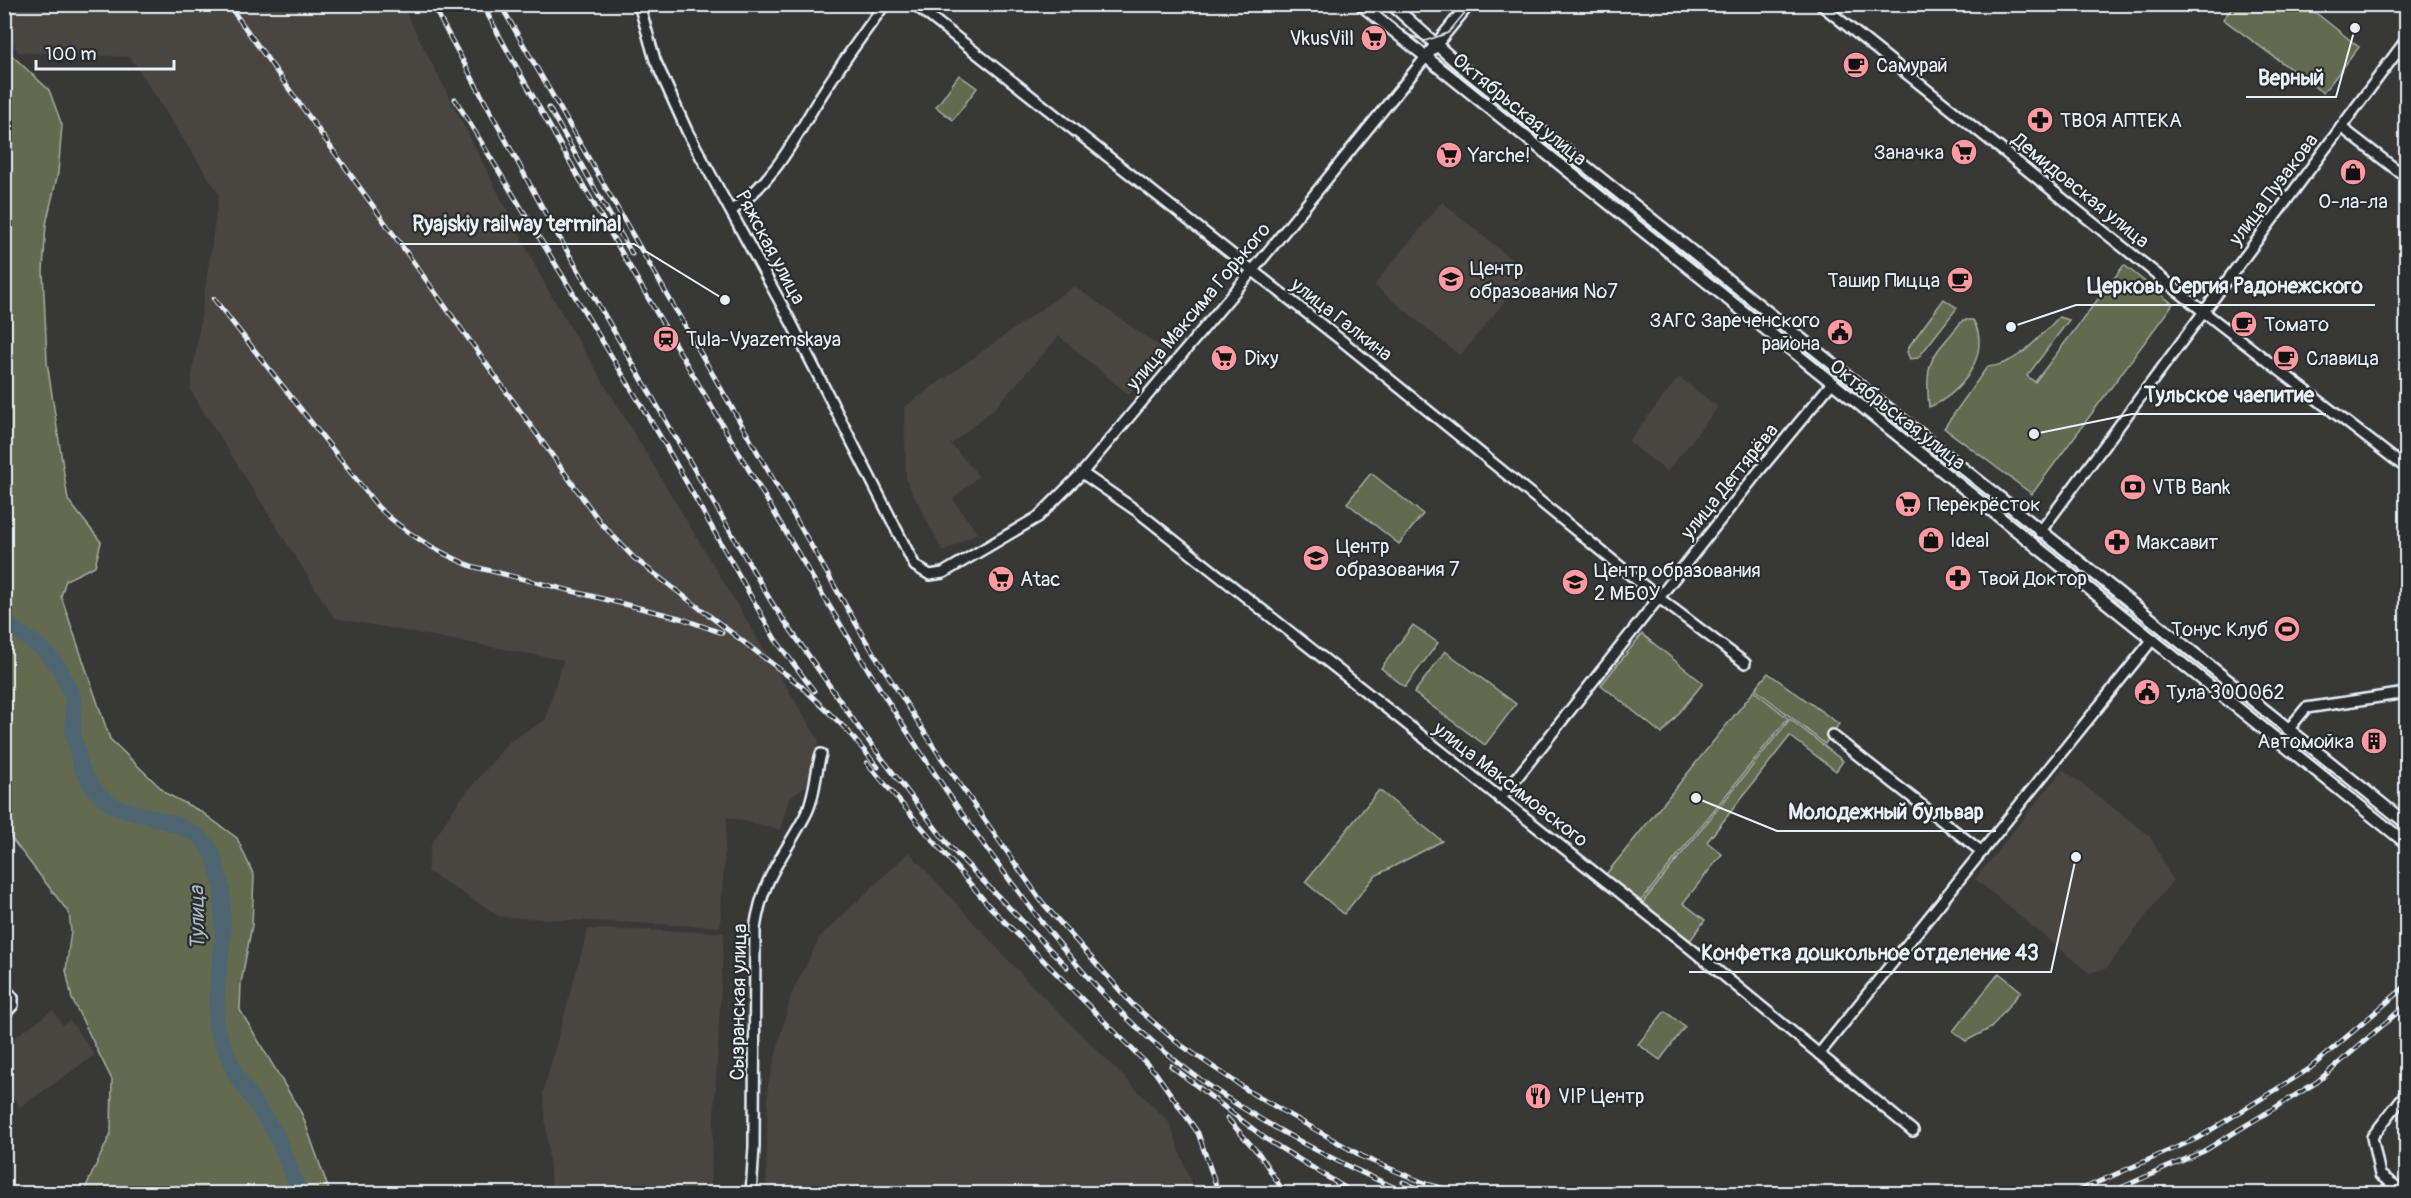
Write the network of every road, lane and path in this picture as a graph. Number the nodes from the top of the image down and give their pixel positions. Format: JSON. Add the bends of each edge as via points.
{"nodes":[{"id":1,"x":639,"y":4,"type":"edge"},
{"id":2,"x":885,"y":4,"type":"edge"},
{"id":3,"x":914,"y":4,"type":"edge"},
{"id":4,"x":1360,"y":4,"type":"edge"},
{"id":5,"x":1391,"y":4,"type":"edge"},
{"id":6,"x":1469,"y":4,"type":"edge"},
{"id":7,"x":1820,"y":4,"type":"edge"},
{"id":8,"x":2406,"y":40,"type":"edge"},
{"id":9,"x":1436,"y":45,"type":"junction"},
{"id":10,"x":1426,"y":57,"type":"junction"},
{"id":11,"x":2341,"y":127,"type":"junction"},
{"id":12,"x":2406,"y":177,"type":"edge"},
{"id":13,"x":731,"y":211,"type":"junction"},
{"id":14,"x":1251,"y":272,"type":"junction"},
{"id":15,"x":2204,"y":312,"type":"junction"},
{"id":16,"x":1831,"y":384,"type":"junction"},
{"id":17,"x":2406,"y":468,"type":"edge"},
{"id":18,"x":1082,"y":473,"type":"junction"},
{"id":19,"x":2021,"y":517,"type":"junction"},
{"id":20,"x":2013,"y":527,"type":"junction"},
{"id":21,"x":2040,"y":532,"type":"junction"},
{"id":22,"x":2032,"y":543,"type":"junction"},
{"id":23,"x":915,"y":566,"type":"joint"},
{"id":24,"x":1659,"y":598,"type":"junction"},
{"id":25,"x":2153,"y":639,"type":"junction"},
{"id":26,"x":1745,"y":663,"type":"dead end"},
{"id":27,"x":2406,"y":693,"type":"edge"},
{"id":28,"x":2288,"y":729,"type":"junction"},
{"id":29,"x":1832,"y":735,"type":"dead end"},
{"id":30,"x":821,"y":754,"type":"dead end"},
{"id":31,"x":1500,"y":799,"type":"junction"},
{"id":32,"x":2406,"y":823,"type":"edge"},
{"id":33,"x":2406,"y":843,"type":"edge"},
{"id":34,"x":1982,"y":852,"type":"junction"},
{"id":35,"x":4,"y":987,"type":"edge"},
{"id":36,"x":4,"y":1015,"type":"edge"},
{"id":37,"x":1819,"y":1054,"type":"junction"},
{"id":38,"x":2406,"y":1093,"type":"edge"},
{"id":39,"x":1913,"y":1131,"type":"dead end"},
{"id":40,"x":2406,"y":1193,"type":"edge"},
{"id":41,"x":751,"y":1194,"type":"edge"}],
"edges":[{"from":1,"to":13,"type":"street","name":"Ряжская улица","via":[[665,83]]},
{"from":2,"to":13,"type":"street","via":[[814,106],[774,174]]},
{"from":3,"to":14,"type":"street","name":"улица Галкина","via":[[1183,214]]},
{"from":4,"to":10,"type":"main road","name":"Октябрьская улица"},
{"from":5,"to":9,"type":"main road","name":"Октябрьская улица"},
{"from":6,"to":9,"type":"main road","name":"улица Максима Горького"},
{"from":7,"to":15,"type":"street","name":"Демидовская улица"},
{"from":8,"to":11,"type":"street","name":"улица Пузакова"},
{"from":9,"to":10,"type":"main road","name":"улица Максима Горького"},
{"from":9,"to":19,"type":"main road","name":"Октябрьская улица"},
{"from":10,"to":14,"type":"street","name":"улица Максима Горького"},
{"from":10,"to":16,"type":"main road","name":"Октябрьская улица"},
{"from":11,"to":12,"type":"street"},
{"from":11,"to":15,"type":"street","name":"улица Пузакова"},
{"from":13,"to":23,"type":"street","name":"Ряжская улица"},
{"from":14,"to":18,"type":"street","name":"улица Максима Горького"},
{"from":14,"to":24,"type":"street","name":"улица Галкина","via":[[1545,503]]},
{"from":15,"to":17,"type":"street","name":"Демидовская улица"},
{"from":15,"to":21,"type":"street","name":"улица Пузакова"},
{"from":16,"to":20,"type":"main road","name":"Октябрьская улица"},
{"from":16,"to":24,"type":"street","name":"улица Дегтярёва"},
{"from":18,"to":23,"type":"street","name":"улица Максима Горького","via":[[1038,517],[943,573],[930,575]]},
{"from":18,"to":31,"type":"street","name":"улица Максимовского","via":[[1137,511]]},
{"from":19,"to":20,"type":"main road"},
{"from":19,"to":21,"type":"main road","name":"Октябрьская улица"},
{"from":20,"to":22,"type":"main road","name":"Октябрьская улица"},
{"from":21,"to":22,"type":"main road"},
{"from":21,"to":28,"type":"main road","name":"Октябрьская улица"},
{"from":22,"to":25,"type":"main road","name":"Октябрьская улица"},
{"from":24,"to":26,"type":"street","name":"улица Галкина"},
{"from":24,"to":31,"type":"street","name":"улица Дегтярёва"},
{"from":25,"to":33,"type":"main road","name":"Октябрьская улица"},
{"from":25,"to":34,"type":"street"},
{"from":27,"to":28,"type":"street","via":[[2306,708]]},
{"from":28,"to":32,"type":"main road","name":"Октябрьская улица"},
{"from":29,"to":34,"type":"street"},
{"from":30,"to":41,"type":"street","name":"Сызранская улица","via":[[805,817],[769,876],[759,902],[755,929]]},
{"from":31,"to":37,"type":"street","name":"улица Максимовского"},
{"from":34,"to":37,"type":"street"},
{"from":35,"to":36,"type":"street","via":[[13,999]]},
{"from":37,"to":39,"type":"street","name":"улица Максимовского"},
{"from":38,"to":40,"type":"street","via":[[2372,1137],[2380,1175]]}]}
